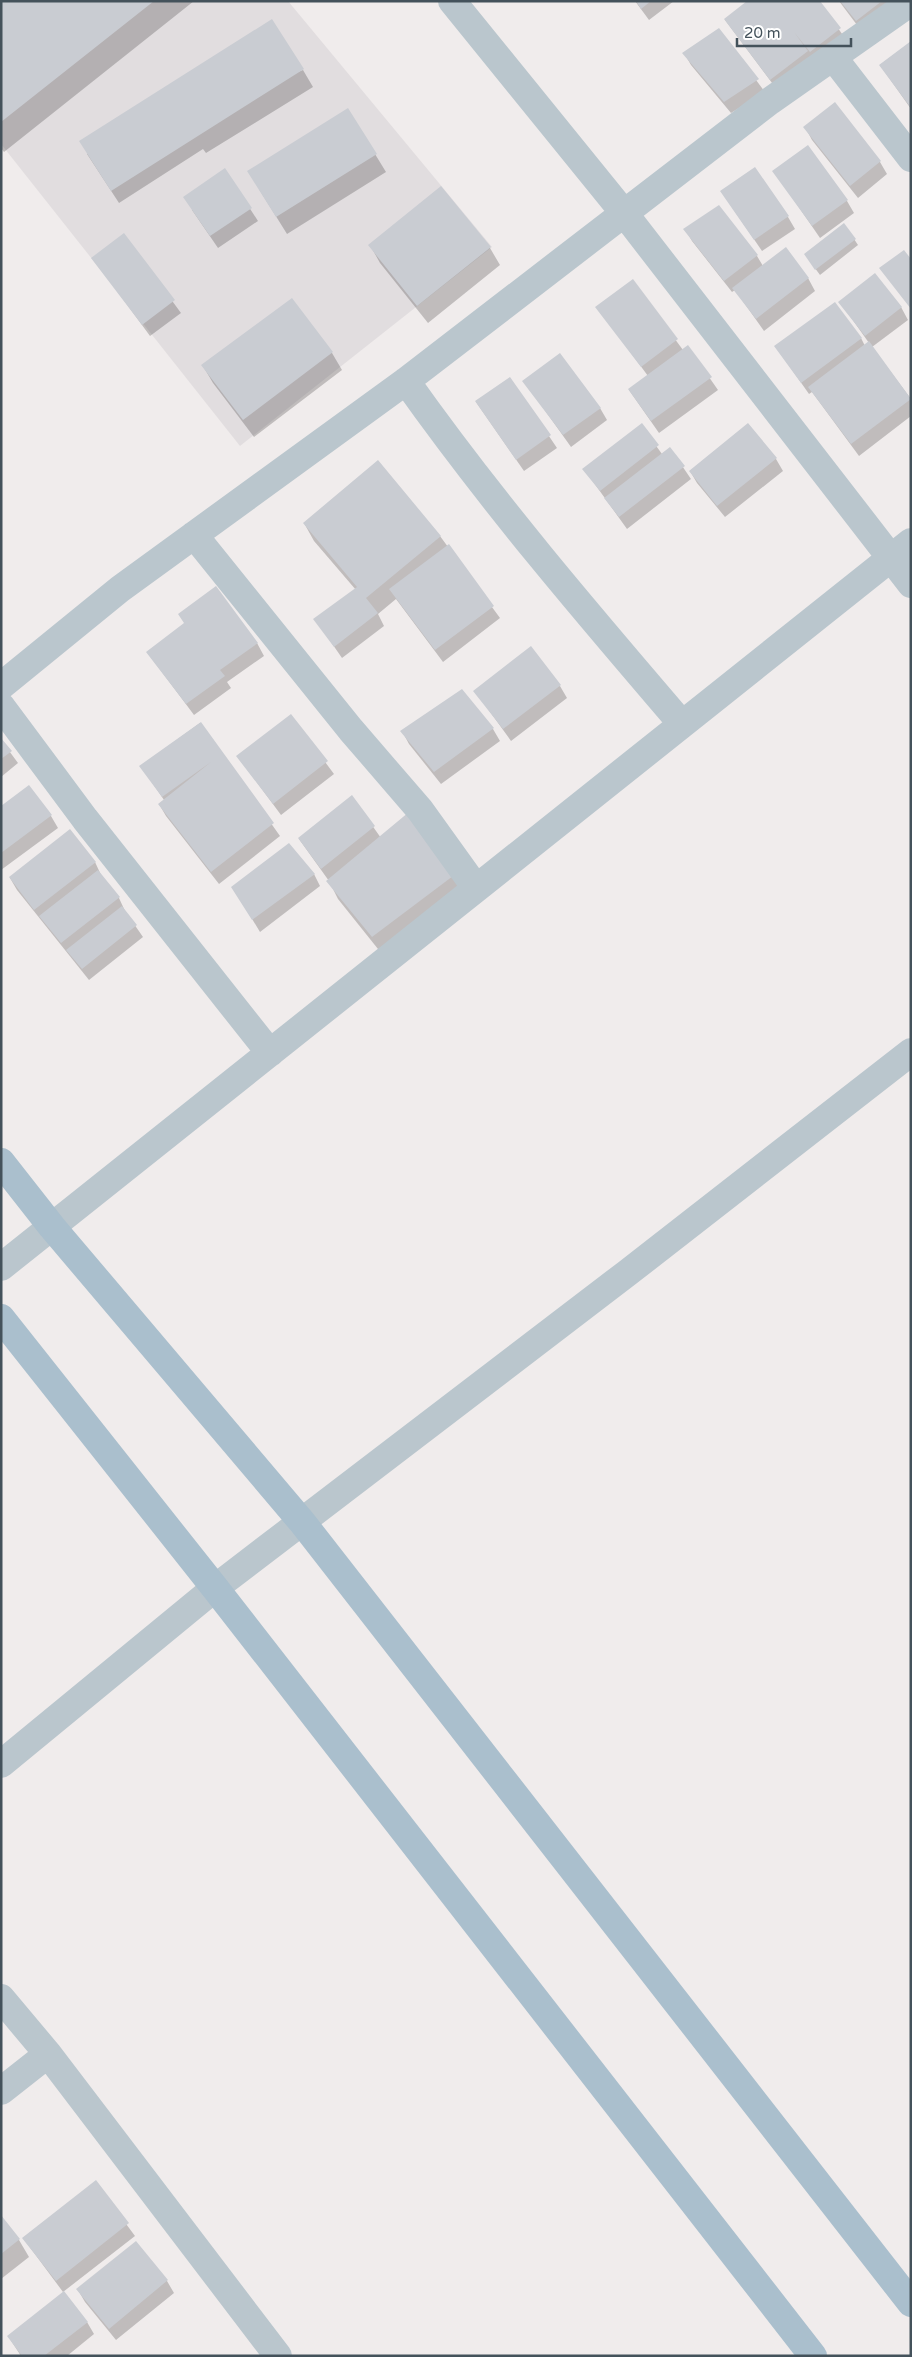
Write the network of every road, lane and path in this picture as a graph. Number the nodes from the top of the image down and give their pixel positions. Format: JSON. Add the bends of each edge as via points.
{"nodes":[{"id":1,"x":452,"y":1,"type":"edge"},
{"id":2,"x":911,"y":2,"type":"edge"},
{"id":3,"x":833,"y":57,"type":"junction"},
{"id":4,"x":911,"y":158,"type":"edge"},
{"id":5,"x":624,"y":213,"type":"junction"},
{"id":6,"x":406,"y":380,"type":"junction"},
{"id":7,"x":194,"y":535,"type":"junction"},
{"id":8,"x":900,"y":550,"type":"edge"},
{"id":9,"x":911,"y":584,"type":"edge"},
{"id":10,"x":1,"y":686,"type":"edge"},
{"id":11,"x":1,"y":706,"type":"edge"},
{"id":12,"x":682,"y":724,"type":"junction"},
{"id":13,"x":476,"y":888,"type":"junction"},
{"id":14,"x":270,"y":1052,"type":"junction"},
{"id":15,"x":911,"y":1052,"type":"edge"},
{"id":16,"x":1,"y":1162,"type":"edge"},
{"id":17,"x":52,"y":1226,"type":"junction"},
{"id":18,"x":1,"y":1267,"type":"edge"},
{"id":19,"x":1,"y":1318,"type":"edge"},
{"id":20,"x":302,"y":1522,"type":"junction"},
{"id":21,"x":215,"y":1588,"type":"junction"},
{"id":22,"x":1,"y":1764,"type":"edge"},
{"id":23,"x":1,"y":1998,"type":"edge"},
{"id":24,"x":48,"y":2054,"type":"junction"},
{"id":25,"x":1,"y":2091,"type":"edge"},
{"id":26,"x":911,"y":2303,"type":"edge"},
{"id":27,"x":278,"y":2356,"type":"edge"},
{"id":28,"x":813,"y":2356,"type":"edge"}],
"edges":[{"from":1,"to":5,"type":"street"},
{"from":2,"to":3,"type":"street"},
{"from":3,"to":4,"type":"street"},
{"from":3,"to":5,"type":"street"},
{"from":5,"to":6,"type":"street"},
{"from":5,"to":8,"type":"street"},
{"from":6,"to":7,"type":"street"},
{"from":6,"to":12,"type":"street","via":[[450,443],[553,573]]},
{"from":7,"to":10,"type":"street","via":[[120,589]]},
{"from":7,"to":13,"type":"street","via":[[351,730],[420,810]]},
{"from":8,"to":9,"type":"street"},
{"from":8,"to":12,"type":"street"},
{"from":11,"to":14,"type":"street"},
{"from":12,"to":13,"type":"street"},
{"from":13,"to":14,"type":"street"},
{"from":14,"to":17,"type":"street"},
{"from":15,"to":20,"type":"street"},
{"from":16,"to":17,"type":"main road"},
{"from":17,"to":18,"type":"street"},
{"from":17,"to":20,"type":"main road"},
{"from":19,"to":21,"type":"main road"},
{"from":20,"to":21,"type":"street"},
{"from":20,"to":26,"type":"main road"},
{"from":21,"to":22,"type":"street"},
{"from":21,"to":28,"type":"main road"},
{"from":23,"to":24,"type":"street"},
{"from":24,"to":25,"type":"street"},
{"from":24,"to":27,"type":"street"}]}
